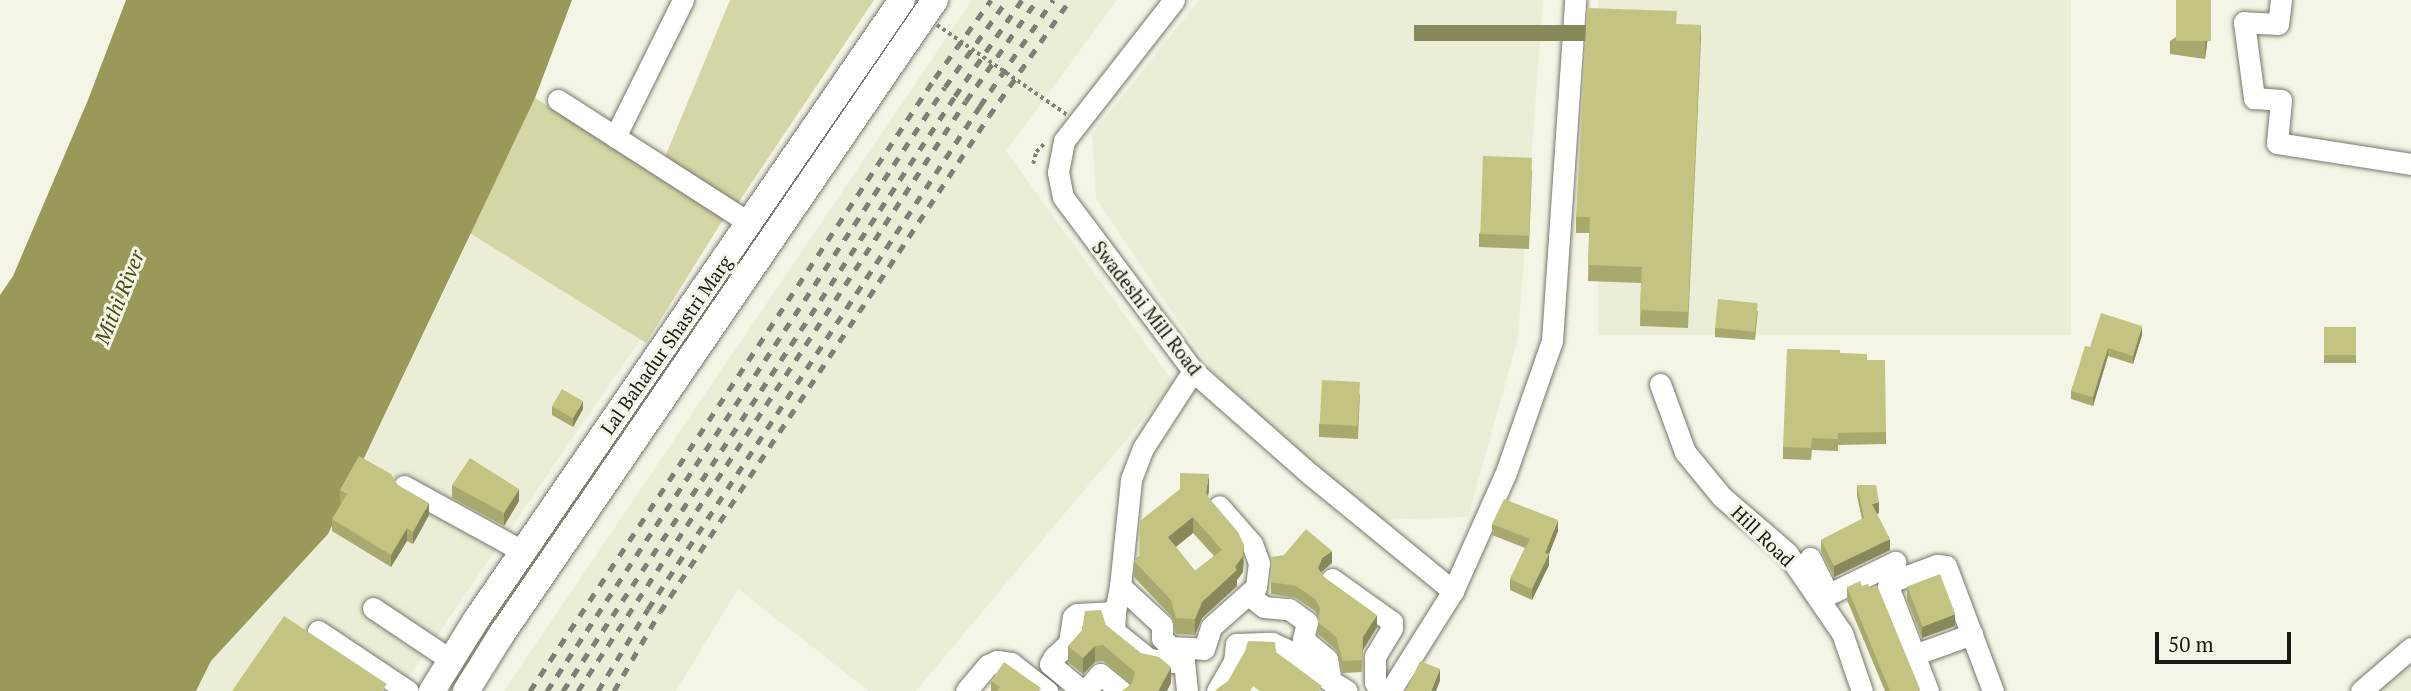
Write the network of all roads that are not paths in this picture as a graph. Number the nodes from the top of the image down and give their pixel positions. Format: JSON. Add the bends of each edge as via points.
{"nodes":[{"id":1,"x":683,"y":0,"type":"edge"},
{"id":2,"x":902,"y":0,"type":"edge"},
{"id":3,"x":1174,"y":0,"type":"edge"},
{"id":4,"x":1575,"y":0,"type":"edge"},
{"id":5,"x":2281,"y":0,"type":"edge"},
{"id":6,"x":936,"y":12,"type":"edge"},
{"id":7,"x":558,"y":100,"type":"dead end"},
{"id":8,"x":832,"y":125,"type":"junction"},
{"id":9,"x":615,"y":137,"type":"junction"},
{"id":10,"x":2411,"y":164,"type":"edge"},
{"id":11,"x":751,"y":224,"type":"junction"},
{"id":12,"x":724,"y":284,"type":"junction"},
{"id":13,"x":1193,"y":371,"type":"junction"},
{"id":14,"x":1660,"y":384,"type":"dead end"},
{"id":15,"x":638,"y":387,"type":"junction"},
{"id":16,"x":661,"y":400,"type":"junction"},
{"id":17,"x":404,"y":486,"type":"edge"},
{"id":18,"x":1219,"y":506,"type":"edge"},
{"id":19,"x":524,"y":552,"type":"junction"},
{"id":20,"x":1810,"y":558,"type":"dead end"},
{"id":21,"x":1895,"y":562,"type":"dead end"},
{"id":22,"x":1332,"y":579,"type":"edge"},
{"id":23,"x":1120,"y":586,"type":"junction"},
{"id":24,"x":1453,"y":591,"type":"junction"},
{"id":25,"x":1249,"y":595,"type":"junction"},
{"id":26,"x":1824,"y":597,"type":"junction"},
{"id":27,"x":373,"y":608,"type":"dead end"},
{"id":28,"x":1115,"y":612,"type":"junction"},
{"id":29,"x":476,"y":620,"type":"junction"},
{"id":30,"x":318,"y":631,"type":"dead end"},
{"id":31,"x":1972,"y":634,"type":"junction"},
{"id":32,"x":501,"y":635,"type":"junction"},
{"id":33,"x":1236,"y":644,"type":"junction"},
{"id":34,"x":2411,"y":648,"type":"edge"},
{"id":35,"x":1205,"y":649,"type":"junction"},
{"id":36,"x":1301,"y":649,"type":"junction"},
{"id":37,"x":1914,"y":655,"type":"junction"},
{"id":38,"x":1183,"y":656,"type":"junction"},
{"id":39,"x":451,"y":660,"type":"junction"},
{"id":40,"x":1339,"y":686,"type":"edge"},
{"id":41,"x":408,"y":691,"type":"edge"},
{"id":42,"x":432,"y":691,"type":"edge"},
{"id":43,"x":467,"y":691,"type":"edge"},
{"id":44,"x":966,"y":691,"type":"edge"},
{"id":45,"x":1047,"y":691,"type":"edge"},
{"id":46,"x":1121,"y":691,"type":"edge"},
{"id":47,"x":1186,"y":691,"type":"edge"},
{"id":48,"x":1217,"y":691,"type":"edge"},
{"id":49,"x":1380,"y":691,"type":"edge"},
{"id":50,"x":1390,"y":691,"type":"edge"},
{"id":51,"x":1862,"y":691,"type":"edge"},
{"id":52,"x":1928,"y":691,"type":"edge"},
{"id":53,"x":1993,"y":691,"type":"edge"},
{"id":54,"x":2361,"y":691,"type":"edge"}],
"edges":[{"from":1,"to":9,"type":"street"},
{"from":2,"to":8,"type":"main road","name":"Lal Bahadur Shastri Marg"},
{"from":3,"to":13,"type":"street","name":"Swadeshi Mill Road","via":[[1064,141],[1058,172],[1063,197],[1073,213]]},
{"from":4,"to":24,"type":"street","via":[[1552,341],[1505,475]]},
{"from":5,"to":10,"type":"street","via":[[2278,24],[2244,22],[2254,98],[2281,100],[2277,143]]},
{"from":6,"to":8,"type":"main road","name":"Lal Bahadur Shastri Marg"},
{"from":7,"to":9,"type":"street"},
{"from":8,"to":11,"type":"main road","name":"Lal Bahadur Shastri Marg"},
{"from":8,"to":12,"type":"main road","name":"Lal Bahadur Shastri Marg"},
{"from":9,"to":11,"type":"street"},
{"from":11,"to":12,"type":"main road","name":"Lal Bahadur Shastri Marg"},
{"from":12,"to":15,"type":"main road","name":"Lal Bahadur Shastri Marg"},
{"from":12,"to":16,"type":"main road","name":"Lal Bahadur Shastri Marg"},
{"from":13,"to":23,"type":"street","via":[[1143,448],[1131,480]]},
{"from":13,"to":24,"type":"street","name":"Swadeshi Mill Road"},
{"from":14,"to":26,"type":"street","name":"Hill Road","via":[[1685,452],[1721,497],[1787,553]]},
{"from":15,"to":16,"type":"main road"},
{"from":15,"to":19,"type":"main road","name":"Lal Bahadur Shastri Marg"},
{"from":16,"to":32,"type":"main road","name":"Lal Bahadur Shastri Marg"},
{"from":17,"to":19,"type":"street"},
{"from":18,"to":25,"type":"street","via":[[1252,544],[1259,563],[1256,587]]},
{"from":19,"to":29,"type":"main road","name":"Lal Bahadur Shastri Marg"},
{"from":20,"to":26,"type":"street"},
{"from":21,"to":26,"type":"street"},
{"from":22,"to":49,"type":"street","via":[[1392,622],[1375,656],[1375,682]]},
{"from":23,"to":28,"type":"street"},
{"from":23,"to":38,"type":"street","via":[[1161,625],[1165,643]]},
{"from":24,"to":50,"type":"street"},
{"from":25,"to":35,"type":"street","via":[[1211,627]]},
{"from":25,"to":36,"type":"street","via":[[1264,607],[1289,609],[1307,622]]},
{"from":26,"to":51,"type":"street","name":"Hill Road"},
{"from":27,"to":39,"type":"street"},
{"from":28,"to":38,"type":"street","via":[[1114,631],[1149,659]]},
{"from":28,"to":46,"type":"street","via":[[1073,617],[1069,643],[1050,664],[1080,689],[1087,689],[1100,674]]},
{"from":29,"to":32,"type":"main road"},
{"from":29,"to":39,"type":"main road","name":"Lal Bahadur Shastri Marg"},
{"from":30,"to":41,"type":"street"},
{"from":31,"to":37,"type":"street"},
{"from":31,"to":37,"type":"street","via":[[1946,566],[1937,565],[1893,581],[1889,590]]},
{"from":31,"to":53,"type":"street"},
{"from":32,"to":43,"type":"main road","name":"Lal Bahadur Shastri Marg"},
{"from":33,"to":35,"type":"street"},
{"from":33,"to":36,"type":"street","via":[[1272,643]]},
{"from":33,"to":48,"type":"street","via":[[1234,662]]},
{"from":34,"to":54,"type":"street"},
{"from":35,"to":38,"type":"street"},
{"from":36,"to":40,"type":"street","via":[[1327,659]]},
{"from":37,"to":52,"type":"street"},
{"from":38,"to":47,"type":"street"},
{"from":39,"to":42,"type":"main road","name":"Lal Bahadur Shastri Marg"},
{"from":44,"to":45,"type":"street","via":[[997,661],[1011,663]]}]}
